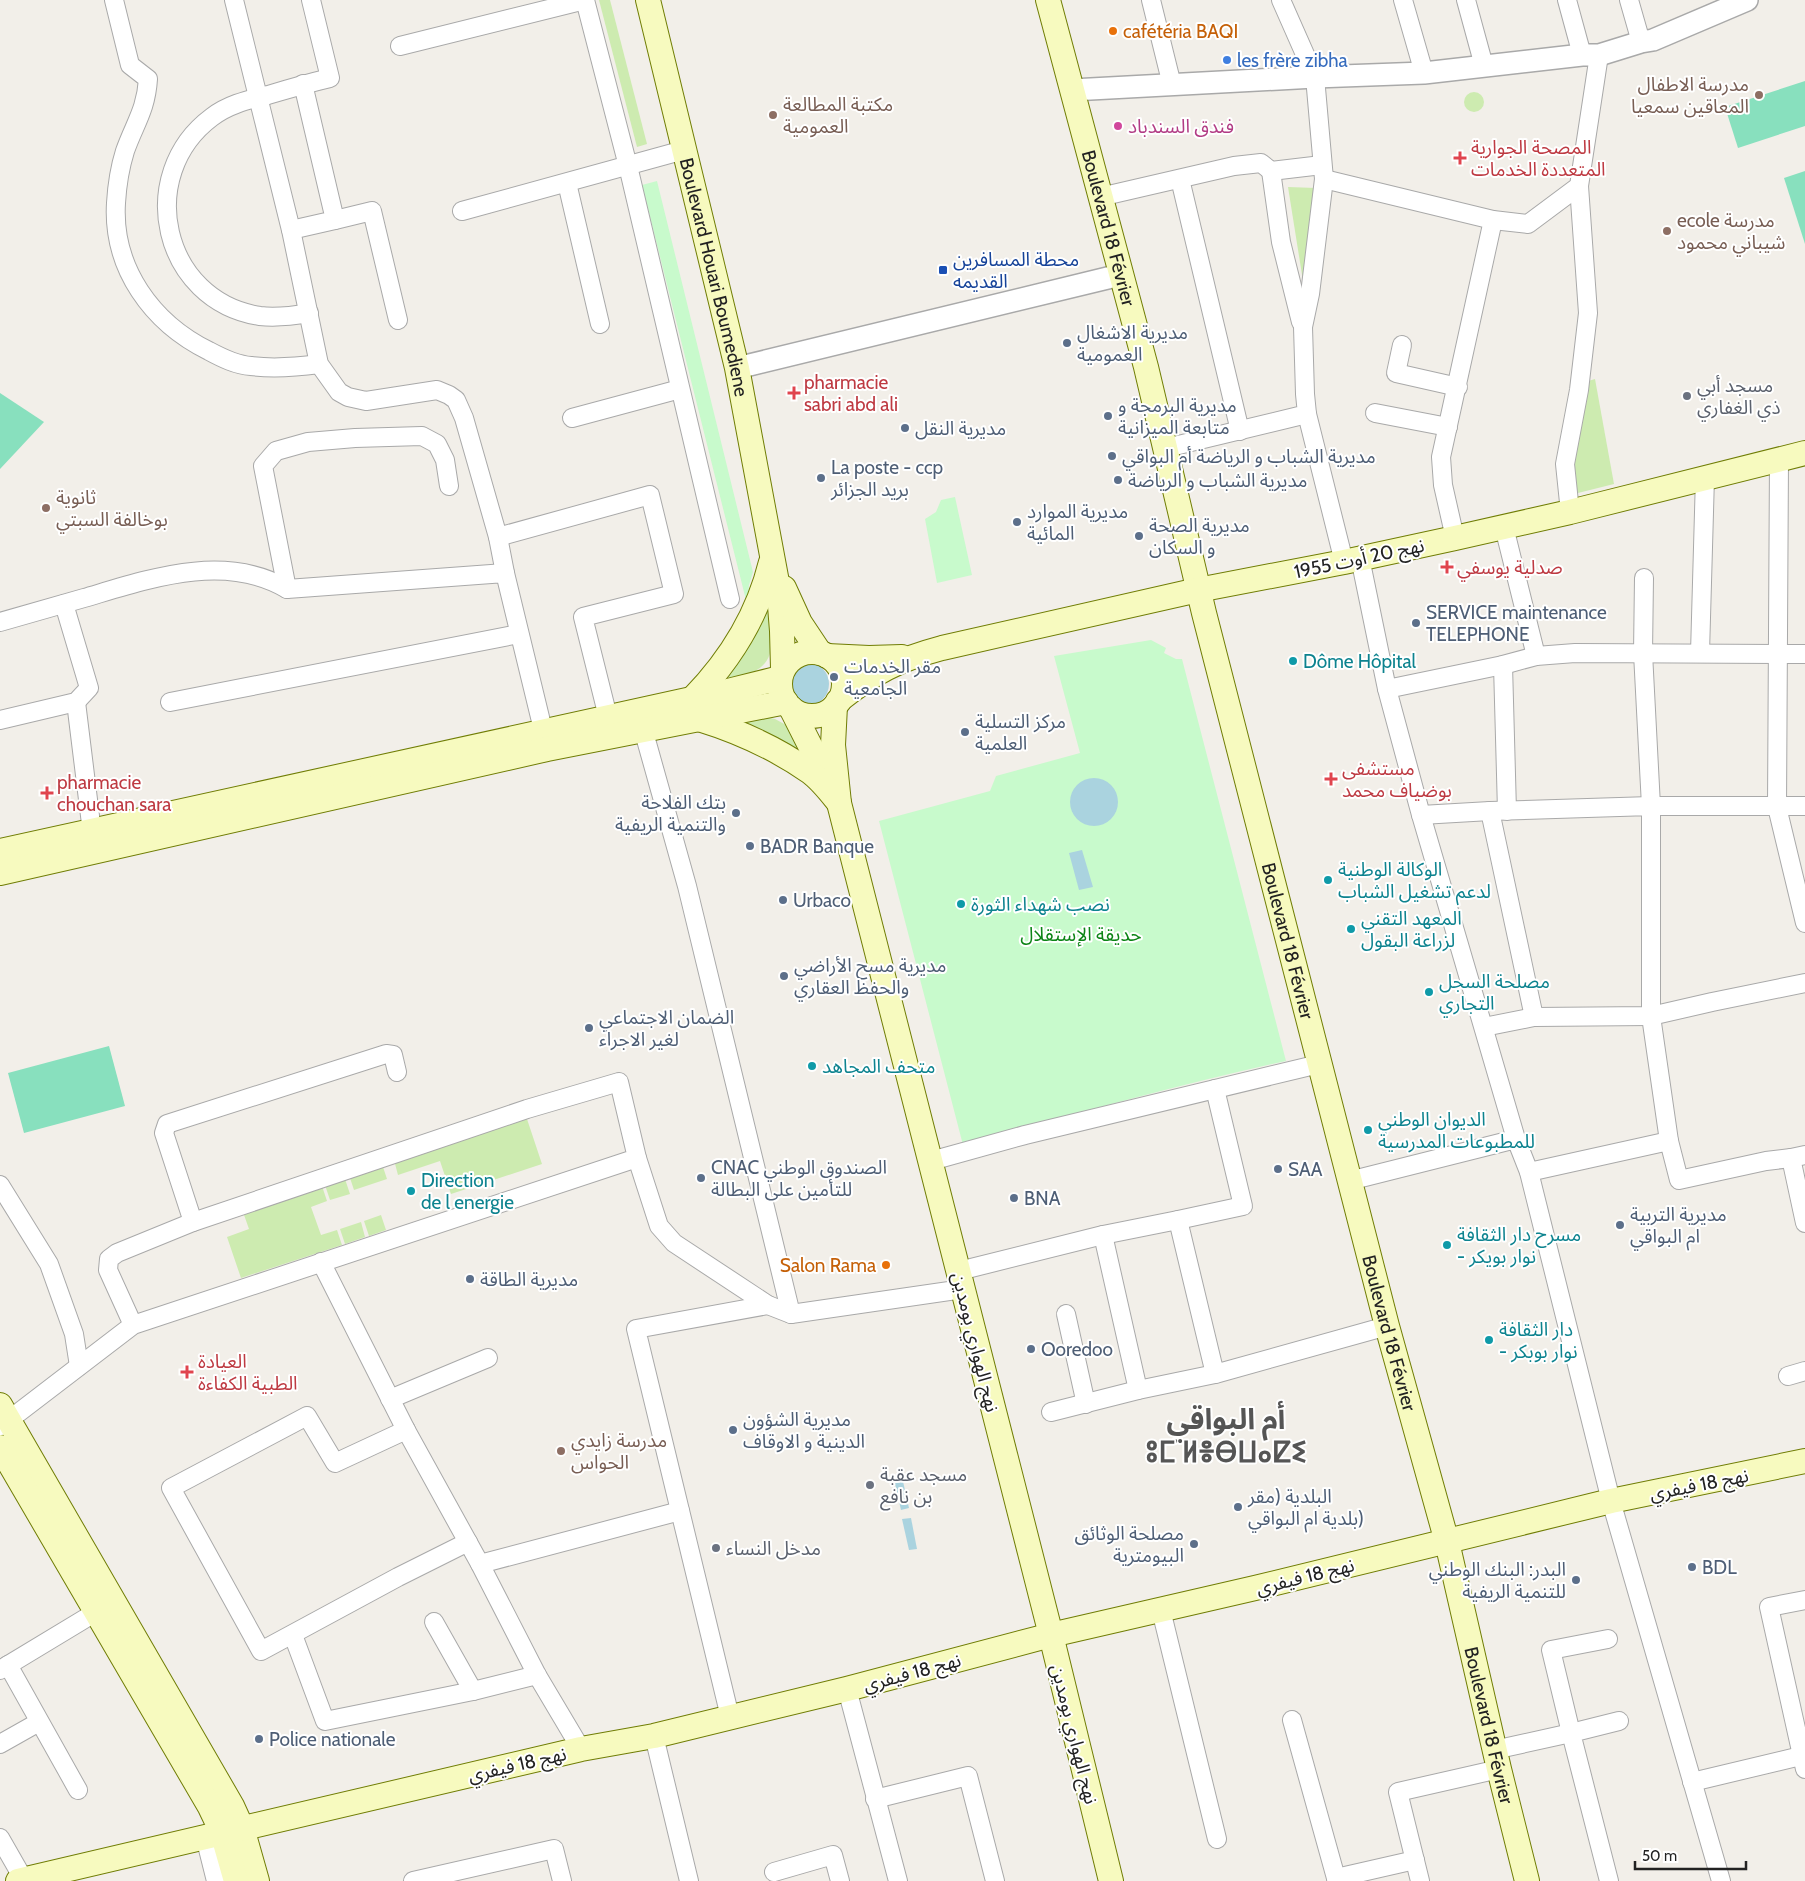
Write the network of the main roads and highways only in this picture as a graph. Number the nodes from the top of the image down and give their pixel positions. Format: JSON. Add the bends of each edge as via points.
{"nodes":[{"id":1,"x":648,"y":0,"type":"edge"},
{"id":2,"x":1048,"y":0,"type":"edge"},
{"id":3,"x":1805,"y":453,"type":"edge"},
{"id":4,"x":773,"y":556,"type":"junction"},
{"id":5,"x":1198,"y":590,"type":"junction"},
{"id":6,"x":823,"y":654,"type":"junction"},
{"id":7,"x":911,"y":656,"type":"junction"},
{"id":8,"x":782,"y":674,"type":"junction"},
{"id":9,"x":836,"y":704,"type":"junction"},
{"id":10,"x":788,"y":705,"type":"junction"},
{"id":11,"x":695,"y":708,"type":"junction"},
{"id":12,"x":545,"y":740,"type":"junction"},
{"id":13,"x":839,"y":803,"type":"junction"},
{"id":14,"x":0,"y":851,"type":"edge"},
{"id":15,"x":0,"y":873,"type":"edge"},
{"id":16,"x":3,"y":1418,"type":"edge"},
{"id":17,"x":0,"y":1447,"type":"edge"},
{"id":18,"x":1805,"y":1461,"type":"edge"},
{"id":19,"x":1447,"y":1542,"type":"junction"},
{"id":20,"x":1051,"y":1635,"type":"junction"},
{"id":21,"x":223,"y":1832,"type":"junction"},
{"id":22,"x":21,"y":1880,"type":"edge"},
{"id":23,"x":236,"y":1881,"type":"edge"},
{"id":24,"x":257,"y":1881,"type":"edge"},
{"id":25,"x":1111,"y":1881,"type":"edge"},
{"id":26,"x":1527,"y":1881,"type":"edge"}],
"edges":[{"from":1,"to":4,"type":"main road","name":"Boulevard Houari Boumediene","via":[[737,368]]},
{"from":2,"to":5,"type":"main road","name":"Boulevard 18 Février","via":[[1146,367]]},
{"from":3,"to":5,"type":"main road","name":"نهج 20 أوت 1955","via":[[1504,527]]},
{"from":4,"to":6,"type":"main road","name":"Boulevard Houari Boumediene","via":[[800,623]]},
{"from":4,"to":8,"type":"main road","name":"Boulevard Houari Boumediene","via":[[780,603]]},
{"from":4,"to":11,"type":"main road","via":[[761,596],[744,633]]},
{"from":5,"to":7,"type":"main road","name":"نهج 20 أوت 1955"},
{"from":5,"to":19,"type":"main road","name":"Boulevard 18 Février","via":[[1387,1326]]},
{"from":6,"to":7,"type":"main road","name":"نهج 20 أوت 1955","via":[[869,658]]},
{"from":6,"to":8,"type":"main road","via":[[809,652],[798,655],[789,661]]},
{"from":6,"to":9,"type":"main road","via":[[834,661],[843,676],[844,685]]},
{"from":7,"to":9,"type":"main road","name":"نهج 20 أوت 1955","via":[[880,671]]},
{"from":8,"to":10,"type":"main road","via":[[781,694]]},
{"from":8,"to":11,"type":"main road"},
{"from":9,"to":10,"type":"main road","via":[[827,712],[809,716]]},
{"from":9,"to":13,"type":"main road","name":"نهج الهواري بومدين","via":[[833,745]]},
{"from":10,"to":11,"type":"main road"},
{"from":10,"to":13,"type":"main road","name":"نهج الهواري بومدين"},
{"from":11,"to":12,"type":"main road","via":[[608,717]]},
{"from":11,"to":12,"type":"main road","via":[[643,729]]},
{"from":11,"to":13,"type":"main road","via":[[811,773]]},
{"from":12,"to":14,"type":"main road"},
{"from":12,"to":15,"type":"main road"},
{"from":13,"to":20,"type":"main road","name":"نهج الهواري بومدين"},
{"from":16,"to":21,"type":"main road","via":[[222,1789]]},
{"from":17,"to":21,"type":"main road"},
{"from":18,"to":19,"type":"main road","name":"نهج 18 فيفري","via":[[1611,1501]]},
{"from":19,"to":20,"type":"main road","name":"نهج 18 فيفري"},
{"from":19,"to":26,"type":"main road","name":"Boulevard 18 Février"},
{"from":20,"to":21,"type":"main road","name":"نهج 18 فيفري","via":[[654,1736],[580,1749]]},
{"from":20,"to":25,"type":"main road","name":"نهج الهواري بومدين"},
{"from":21,"to":22,"type":"main road","name":"نهج 18 فيفري"},
{"from":21,"to":23,"type":"main road"},
{"from":21,"to":24,"type":"main road"}]}
